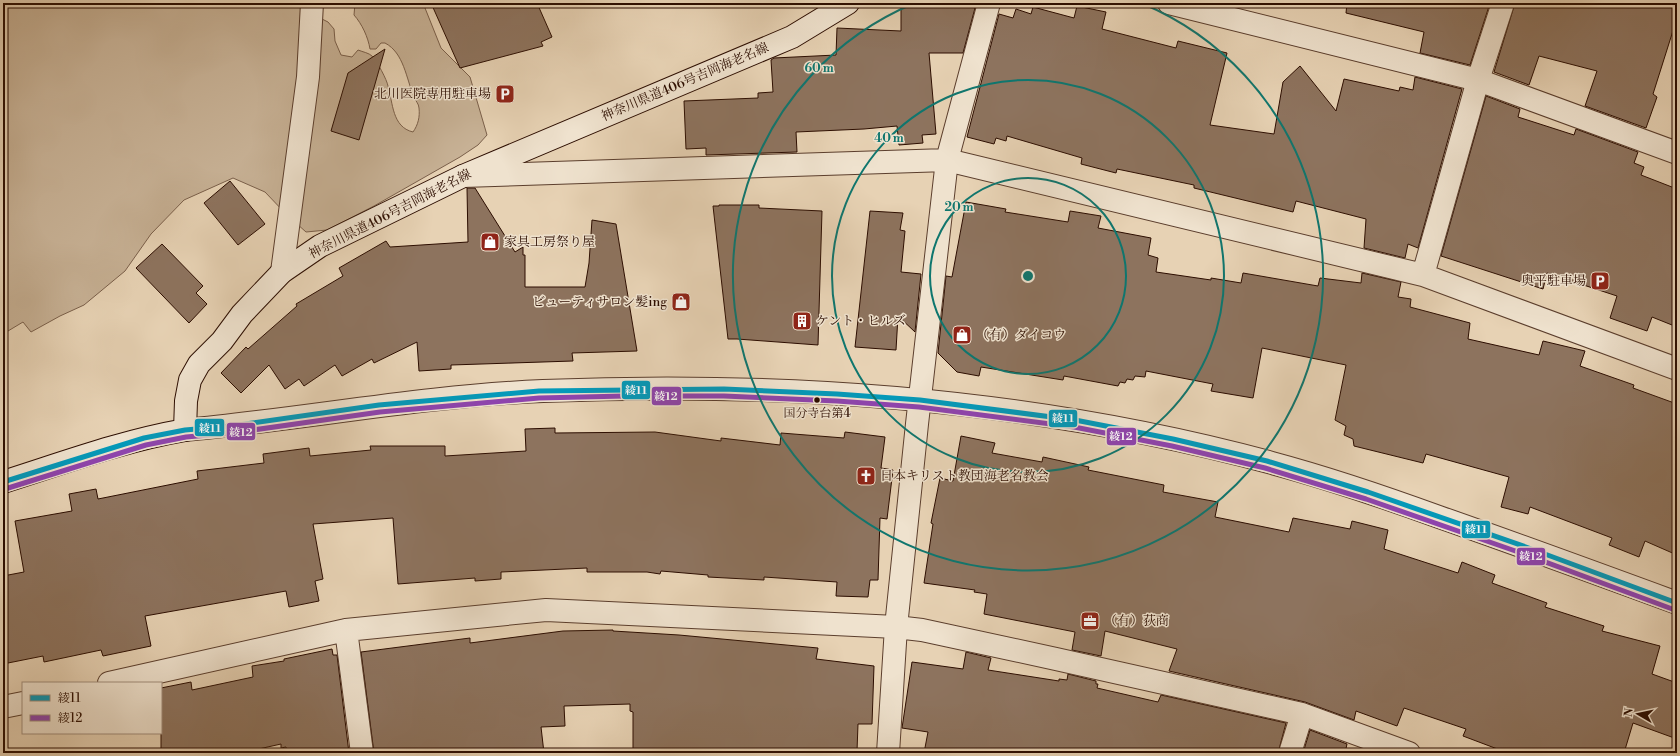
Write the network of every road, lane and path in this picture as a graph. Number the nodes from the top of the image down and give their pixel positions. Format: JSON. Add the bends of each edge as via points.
{"nodes":[{"id":1,"x":312,"y":3,"type":"edge"},
{"id":2,"x":848,"y":3,"type":"edge"},
{"id":3,"x":989,"y":3,"type":"edge"},
{"id":4,"x":1169,"y":3,"type":"edge"},
{"id":5,"x":1503,"y":3,"type":"edge"},
{"id":6,"x":1478,"y":80,"type":"junction"},
{"id":7,"x":1677,"y":153,"type":"edge"},
{"id":8,"x":947,"y":160,"type":"junction"},
{"id":9,"x":463,"y":176,"type":"junction"},
{"id":10,"x":282,"y":272,"type":"junction"},
{"id":11,"x":1423,"y":275,"type":"junction"},
{"id":12,"x":1677,"y":369,"type":"edge"},
{"id":13,"x":920,"y":400,"type":"junction"},
{"id":14,"x":185,"y":430,"type":"junction"},
{"id":15,"x":3,"y":482,"type":"edge"},
{"id":16,"x":1677,"y":603,"type":"edge"},
{"id":17,"x":896,"y":627,"type":"junction"},
{"id":18,"x":346,"y":630,"type":"junction"},
{"id":19,"x":113,"y":682,"type":"edge"},
{"id":20,"x":22,"y":703,"type":"edge"},
{"id":21,"x":3,"y":707,"type":"edge"},
{"id":22,"x":1302,"y":714,"type":"junction"},
{"id":23,"x":362,"y":753,"type":"edge"},
{"id":24,"x":888,"y":753,"type":"edge"},
{"id":25,"x":1290,"y":753,"type":"edge"},
{"id":26,"x":1410,"y":753,"type":"edge"}],
"edges":[{"from":1,"to":10,"type":"street","via":[[308,77]]},
{"from":2,"to":9,"type":"street","name":"神奈川県道406号吉岡海老名線","via":[[792,37]]},
{"from":3,"to":8,"type":"street"},
{"from":4,"to":6,"type":"street"},
{"from":5,"to":6,"type":"street"},
{"from":6,"to":7,"type":"street"},
{"from":6,"to":11,"type":"street"},
{"from":8,"to":9,"type":"street"},
{"from":8,"to":11,"type":"street"},
{"from":8,"to":13,"type":"street"},
{"from":9,"to":10,"type":"street","name":"神奈川県道406号吉岡海老名線","via":[[320,246]]},
{"from":10,"to":14,"type":"street","name":"神奈川県道406号吉岡海老名線","via":[[199,364],[190,380]]},
{"from":11,"to":12,"type":"street"},
{"from":13,"to":14,"type":"street","via":[[724,389],[539,391],[379,405]]},
{"from":13,"to":16,"type":"street","via":[[1075,420],[1267,461],[1383,497]]},
{"from":13,"to":17,"type":"street"},
{"from":14,"to":15,"type":"street","via":[[137,440]]},
{"from":17,"to":18,"type":"street","via":[[546,610]]},
{"from":17,"to":22,"type":"street","via":[[922,630]]},
{"from":17,"to":24,"type":"street"},
{"from":18,"to":19,"type":"street"},
{"from":18,"to":23,"type":"street"},
{"from":20,"to":21,"type":"street"},
{"from":22,"to":25,"type":"street"},
{"from":22,"to":26,"type":"street"}]}
